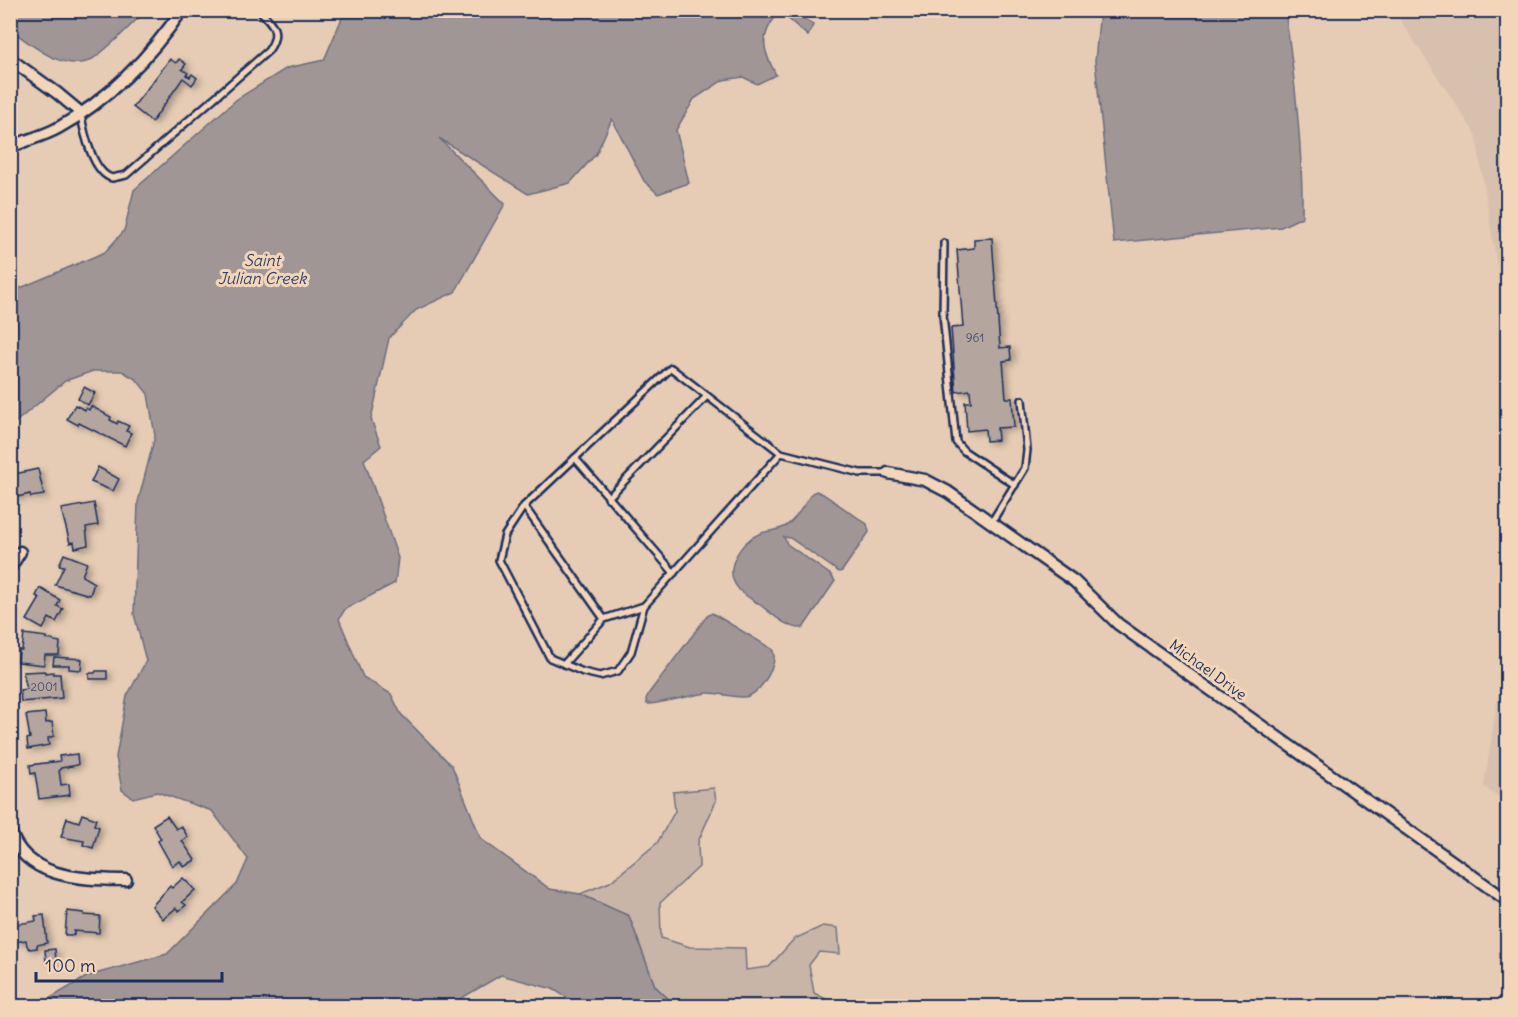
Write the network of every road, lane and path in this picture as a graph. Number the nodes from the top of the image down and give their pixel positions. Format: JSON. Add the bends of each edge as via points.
{"nodes":[{"id":1,"x":182,"y":10,"type":"edge"},
{"id":2,"x":259,"y":10,"type":"edge"},
{"id":3,"x":10,"y":60,"type":"edge"},
{"id":4,"x":81,"y":113,"type":"junction"},
{"id":5,"x":10,"y":147,"type":"edge"},
{"id":6,"x":944,"y":243,"type":"dead end"},
{"id":7,"x":707,"y":396,"type":"junction"},
{"id":8,"x":1022,"y":400,"type":"dead end"},
{"id":9,"x":781,"y":453,"type":"junction"},
{"id":10,"x":575,"y":458,"type":"junction"},
{"id":11,"x":888,"y":473,"type":"joint"},
{"id":12,"x":1015,"y":485,"type":"junction"},
{"id":13,"x":608,"y":498,"type":"junction"},
{"id":14,"x":524,"y":506,"type":"junction"},
{"id":15,"x":991,"y":523,"type":"junction"},
{"id":16,"x":20,"y":552,"type":"dead end"},
{"id":17,"x":10,"y":568,"type":"edge"},
{"id":18,"x":674,"y":573,"type":"junction"},
{"id":19,"x":644,"y":606,"type":"junction"},
{"id":20,"x":604,"y":619,"type":"junction"},
{"id":21,"x":564,"y":664,"type":"junction"},
{"id":22,"x":10,"y":830,"type":"edge"},
{"id":23,"x":126,"y":880,"type":"dead end"},
{"id":24,"x":1508,"y":901,"type":"edge"}],
"edges":[{"from":1,"to":4,"type":"street","via":[[130,72]]},
{"from":2,"to":4,"type":"lane","via":[[276,35],[268,51],[126,175],[112,178],[102,172],[91,153]]},
{"from":3,"to":4,"type":"street"},
{"from":4,"to":5,"type":"street","via":[[57,129]]},
{"from":6,"to":12,"type":"lane","via":[[943,315],[956,442]]},
{"from":7,"to":9,"type":"lane"},
{"from":7,"to":10,"type":"lane","via":[[671,368]]},
{"from":7,"to":13,"type":"lane"},
{"from":8,"to":12,"type":"lane","via":[[1027,450],[1025,468]]},
{"from":9,"to":11,"type":"lane","via":[[860,473]]},
{"from":9,"to":18,"type":"lane"},
{"from":10,"to":13,"type":"lane"},
{"from":10,"to":14,"type":"lane"},
{"from":11,"to":15,"type":"street","name":"Michael Drive","via":[[925,480]]},
{"from":12,"to":15,"type":"lane"},
{"from":13,"to":18,"type":"lane"},
{"from":14,"to":20,"type":"lane"},
{"from":14,"to":21,"type":"lane","via":[[505,535],[499,560],[550,658]]},
{"from":15,"to":24,"type":"street","name":"Michael Drive","via":[[1074,581],[1141,641]]},
{"from":16,"to":17,"type":"street"},
{"from":18,"to":19,"type":"lane"},
{"from":19,"to":20,"type":"lane"},
{"from":19,"to":21,"type":"lane","via":[[631,652],[618,671],[600,676]]},
{"from":20,"to":21,"type":"lane"},
{"from":22,"to":23,"type":"street","via":[[22,852],[53,873]]}]}
